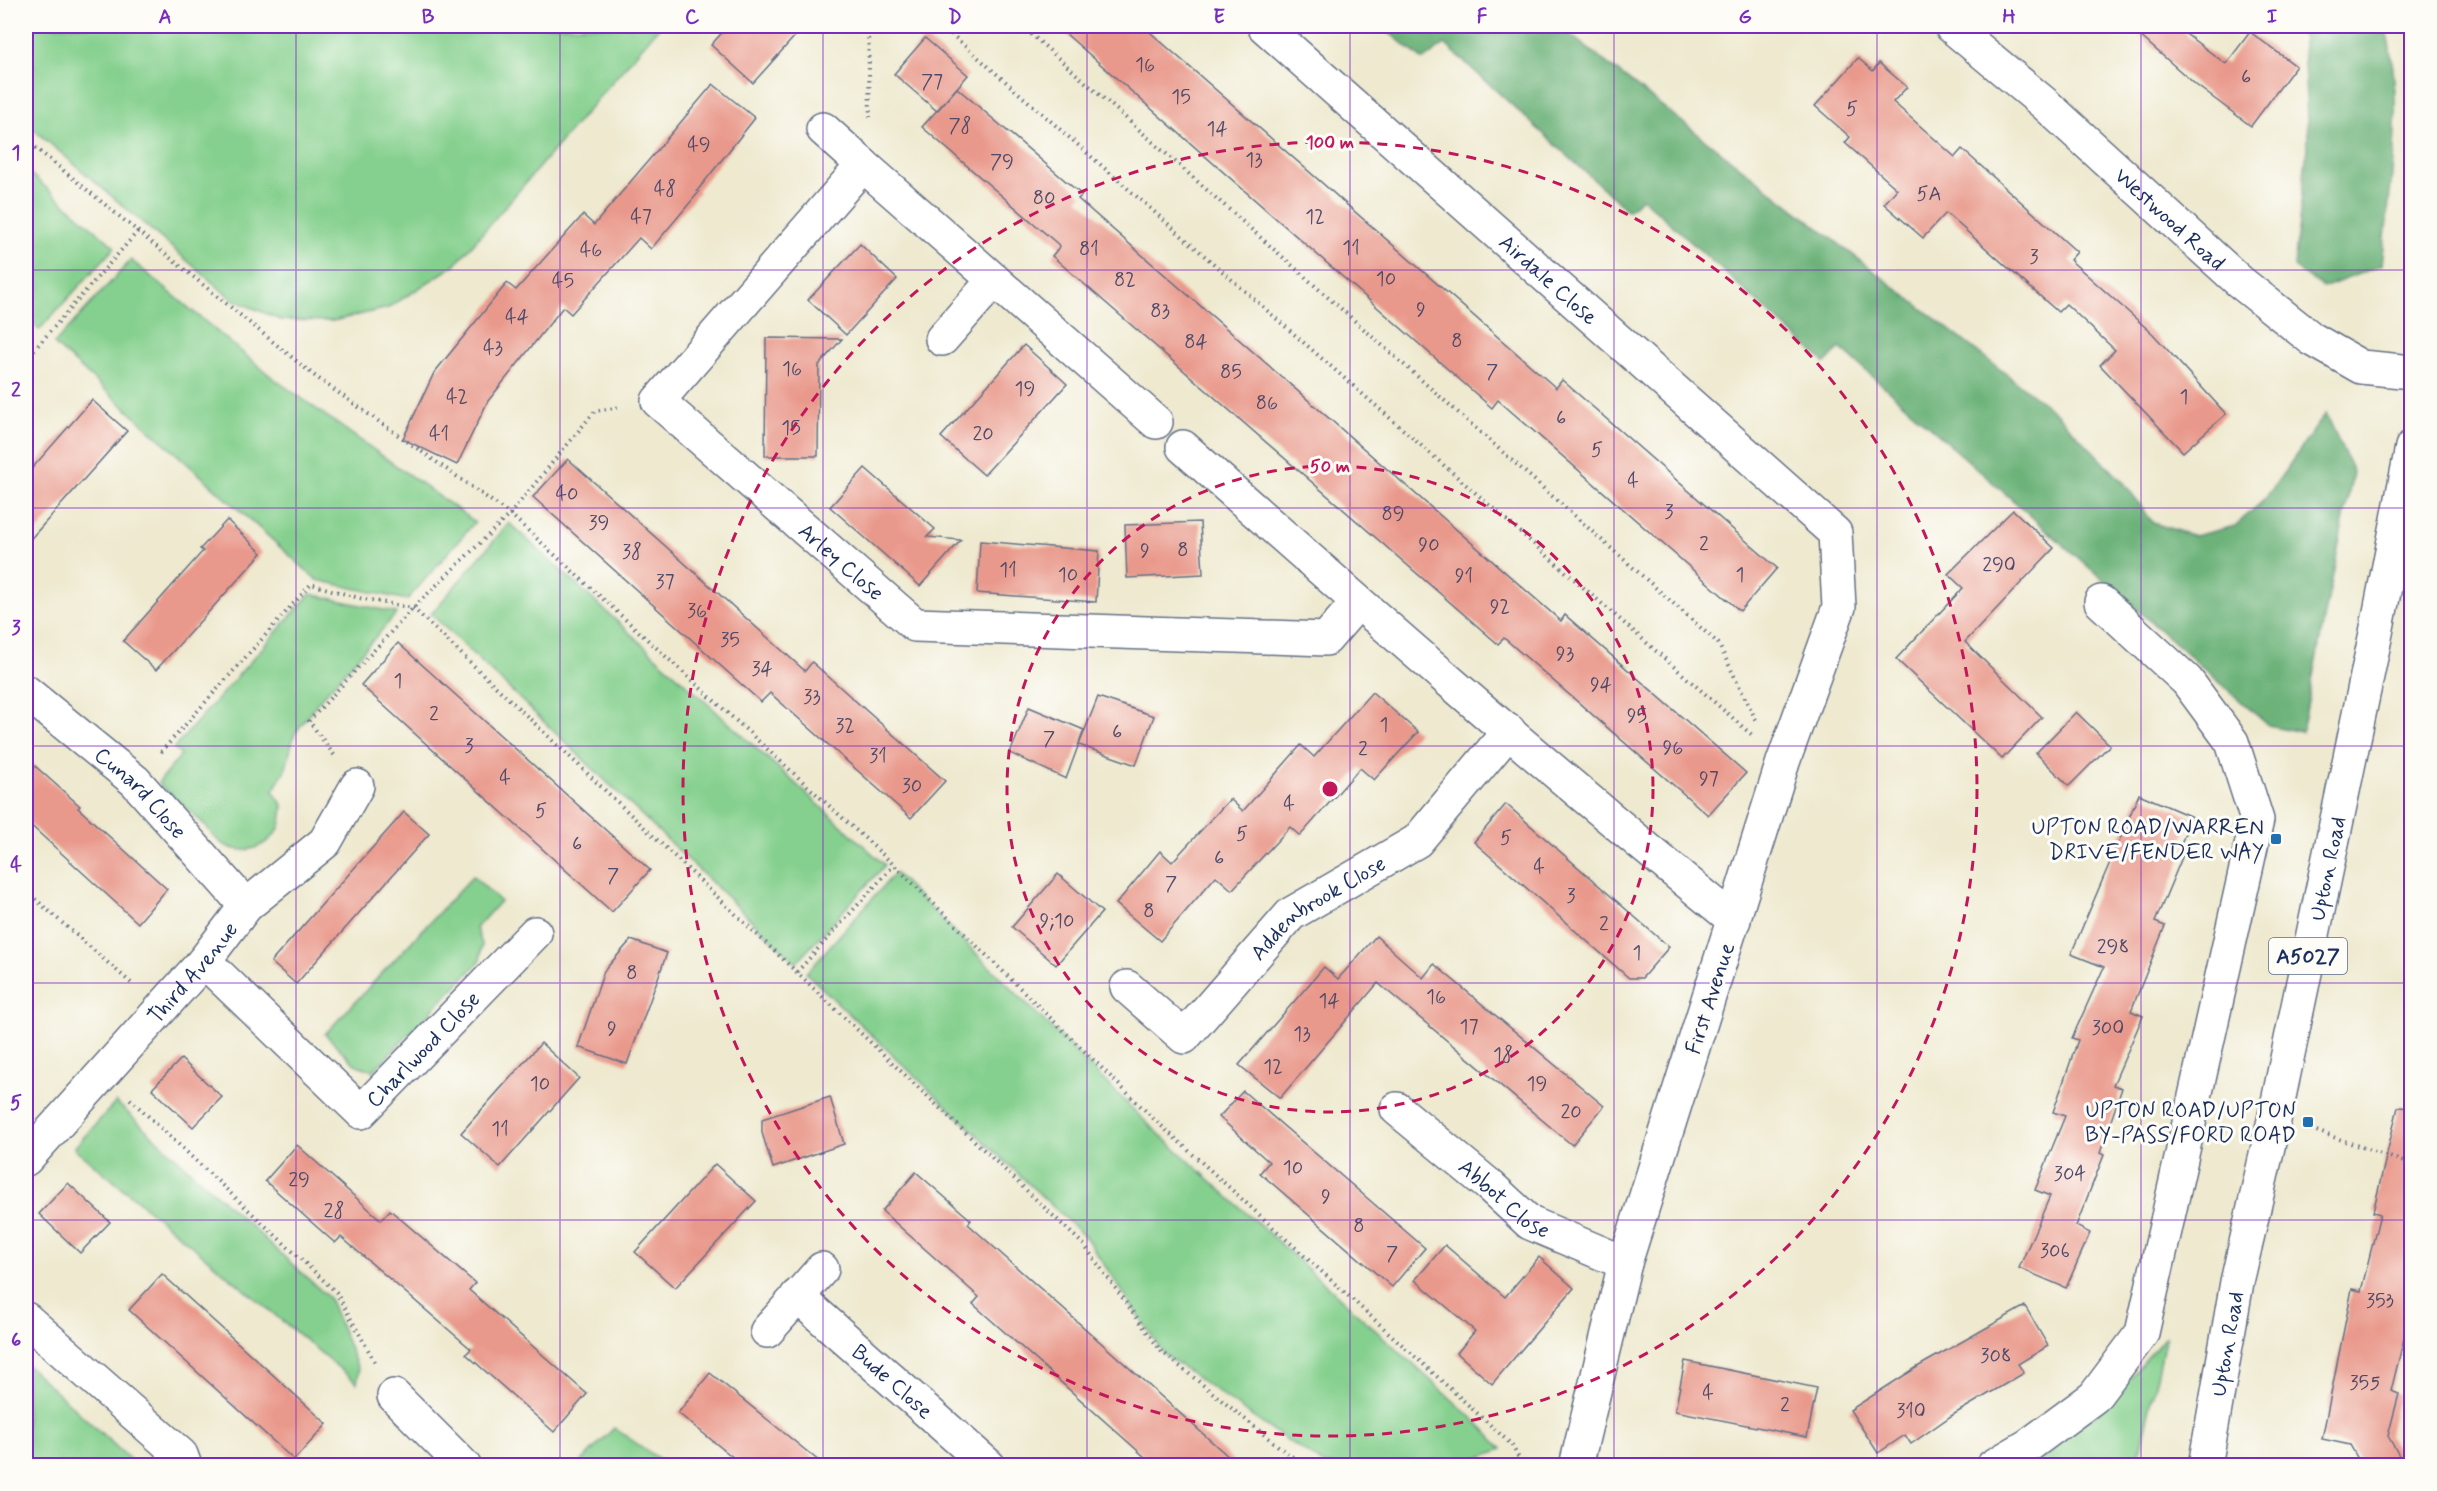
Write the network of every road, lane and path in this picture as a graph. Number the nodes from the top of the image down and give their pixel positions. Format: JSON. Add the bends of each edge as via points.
{"nodes":[{"id":1,"x":868,"y":26,"type":"edge"},
{"id":2,"x":942,"y":26,"type":"edge"},
{"id":3,"x":1022,"y":26,"type":"edge"},
{"id":4,"x":1264,"y":26,"type":"edge"},
{"id":5,"x":1951,"y":26,"type":"edge"},
{"id":6,"x":823,"y":129,"type":"dead end"},
{"id":7,"x":26,"y":140,"type":"edge"},
{"id":8,"x":867,"y":168,"type":"junction"},
{"id":9,"x":138,"y":231,"type":"junction"},
{"id":10,"x":994,"y":280,"type":"junction"},
{"id":11,"x":942,"y":339,"type":"dead end"},
{"id":12,"x":26,"y":359,"type":"edge"},
{"id":13,"x":2412,"y":372,"type":"edge"},
{"id":14,"x":658,"y":401,"type":"junction"},
{"id":15,"x":1156,"y":422,"type":"dead end"},
{"id":16,"x":1183,"y":447,"type":"dead end"},
{"id":17,"x":2412,"y":447,"type":"edge"},
{"id":18,"x":510,"y":514,"type":"junction"},
{"id":19,"x":1835,"y":533,"type":"joint"},
{"id":20,"x":1358,"y":602,"type":"junction"},
{"id":21,"x":2101,"y":602,"type":"dead end"},
{"id":22,"x":413,"y":608,"type":"junction"},
{"id":23,"x":26,"y":692,"type":"edge"},
{"id":24,"x":1509,"y":731,"type":"junction"},
{"id":25,"x":1783,"y":762,"type":"junction"},
{"id":26,"x":135,"y":781,"type":"junction"},
{"id":27,"x":357,"y":786,"type":"joint"},
{"id":28,"x":894,"y":865,"type":"junction"},
{"id":29,"x":26,"y":891,"type":"edge"},
{"id":30,"x":246,"y":906,"type":"junction"},
{"id":31,"x":1734,"y":920,"type":"junction"},
{"id":32,"x":535,"y":933,"type":"dead end"},
{"id":33,"x":204,"y":962,"type":"junction"},
{"id":34,"x":797,"y":972,"type":"junction"},
{"id":35,"x":1127,"y":987,"type":"dead end"},
{"id":36,"x":161,"y":1010,"type":"junction"},
{"id":37,"x":103,"y":1073,"type":"junction"},
{"id":38,"x":1397,"y":1109,"type":"dead end"},
{"id":39,"x":2275,"y":1116,"type":"junction"},
{"id":40,"x":26,"y":1159,"type":"edge"},
{"id":41,"x":2412,"y":1165,"type":"edge"},
{"id":42,"x":1625,"y":1263,"type":"junction"},
{"id":43,"x":822,"y":1269,"type":"dead end"},
{"id":44,"x":797,"y":1296,"type":"junction"},
{"id":45,"x":26,"y":1319,"type":"edge"},
{"id":46,"x":767,"y":1331,"type":"dead end"},
{"id":47,"x":394,"y":1396,"type":"joint"},
{"id":48,"x":185,"y":1466,"type":"edge"},
{"id":49,"x":464,"y":1466,"type":"edge"},
{"id":50,"x":989,"y":1466,"type":"edge"},
{"id":51,"x":1306,"y":1466,"type":"edge"},
{"id":52,"x":1523,"y":1466,"type":"edge"},
{"id":53,"x":1576,"y":1466,"type":"edge"},
{"id":54,"x":1993,"y":1466,"type":"edge"},
{"id":55,"x":2205,"y":1466,"type":"edge"}],
"edges":[{"from":1,"to":8,"type":"path"},
{"from":2,"to":25,"type":"path"},
{"from":3,"to":25,"type":"path","via":[[1719,643],[1749,709]]},
{"from":4,"to":19,"type":"street","name":"Airdale Close"},
{"from":5,"to":13,"type":"street","name":"Westwood Road","via":[[2045,104],[2239,281],[2312,339],[2361,368]]},
{"from":6,"to":8,"type":"street"},
{"from":7,"to":9,"type":"path"},
{"from":8,"to":10,"type":"street"},
{"from":8,"to":14,"type":"street"},
{"from":9,"to":12,"type":"path"},
{"from":9,"to":18,"type":"path","via":[[316,377]]},
{"from":10,"to":11,"type":"street"},
{"from":10,"to":15,"type":"street"},
{"from":14,"to":18,"type":"path","via":[[595,411]]},
{"from":14,"to":20,"type":"street","name":"Arley Close","via":[[915,625],[1326,639]]},
{"from":16,"to":20,"type":"street"},
{"from":17,"to":39,"type":"street","name":"Upton Road","number":"A5027"},
{"from":18,"to":22,"type":"path"},
{"from":18,"to":28,"type":"path"},
{"from":19,"to":25,"type":"street","name":"First Avenue","via":[[1839,607]]},
{"from":20,"to":24,"type":"street"},
{"from":21,"to":54,"type":"street","via":[[2187,681],[2232,742],[2257,820],[2142,1333],[2094,1397]]},
{"from":22,"to":26,"type":"path","via":[[311,584]]},
{"from":22,"to":27,"type":"path","via":[[309,721]]},
{"from":22,"to":34,"type":"path"},
{"from":23,"to":26,"type":"street","name":"Cunard Close"},
{"from":24,"to":31,"type":"street"},
{"from":24,"to":35,"type":"street","name":"Addenbrook Close","via":[[1417,841],[1291,914],[1184,1036]]},
{"from":25,"to":31,"type":"street","name":"First Avenue"},
{"from":26,"to":30,"type":"street","name":"Cunard Close"},
{"from":27,"to":30,"type":"street","name":"Third Avenue","via":[[325,842]]},
{"from":28,"to":34,"type":"path"},
{"from":28,"to":52,"type":"path","via":[[1154,1119],[1511,1444]]},
{"from":29,"to":36,"type":"path"},
{"from":30,"to":33,"type":"street","name":"Third Avenue"},
{"from":31,"to":42,"type":"street","name":"First Avenue"},
{"from":32,"to":33,"type":"street","name":"Charlwood Close","via":[[361,1112]]},
{"from":33,"to":36,"type":"street","name":"Third Avenue"},
{"from":34,"to":51,"type":"path","via":[[1084,1245],[1161,1351]]},
{"from":36,"to":37,"type":"street","name":"Third Avenue"},
{"from":37,"to":40,"type":"street","name":"Third Avenue"},
{"from":37,"to":47,"type":"path","via":[[336,1292]]},
{"from":38,"to":42,"type":"street","name":"Abbot Close","via":[[1530,1224]]},
{"from":39,"to":41,"type":"path"},
{"from":39,"to":55,"type":"street","name":"Upton Road","number":"A5027","via":[[2237,1282]]},
{"from":42,"to":53,"type":"street","name":"First Avenue"},
{"from":43,"to":44,"type":"street"},
{"from":44,"to":46,"type":"street"},
{"from":44,"to":50,"type":"street","name":"Bude Close"},
{"from":45,"to":48,"type":"street","via":[[181,1455]]},
{"from":47,"to":49,"type":"street"}]}
